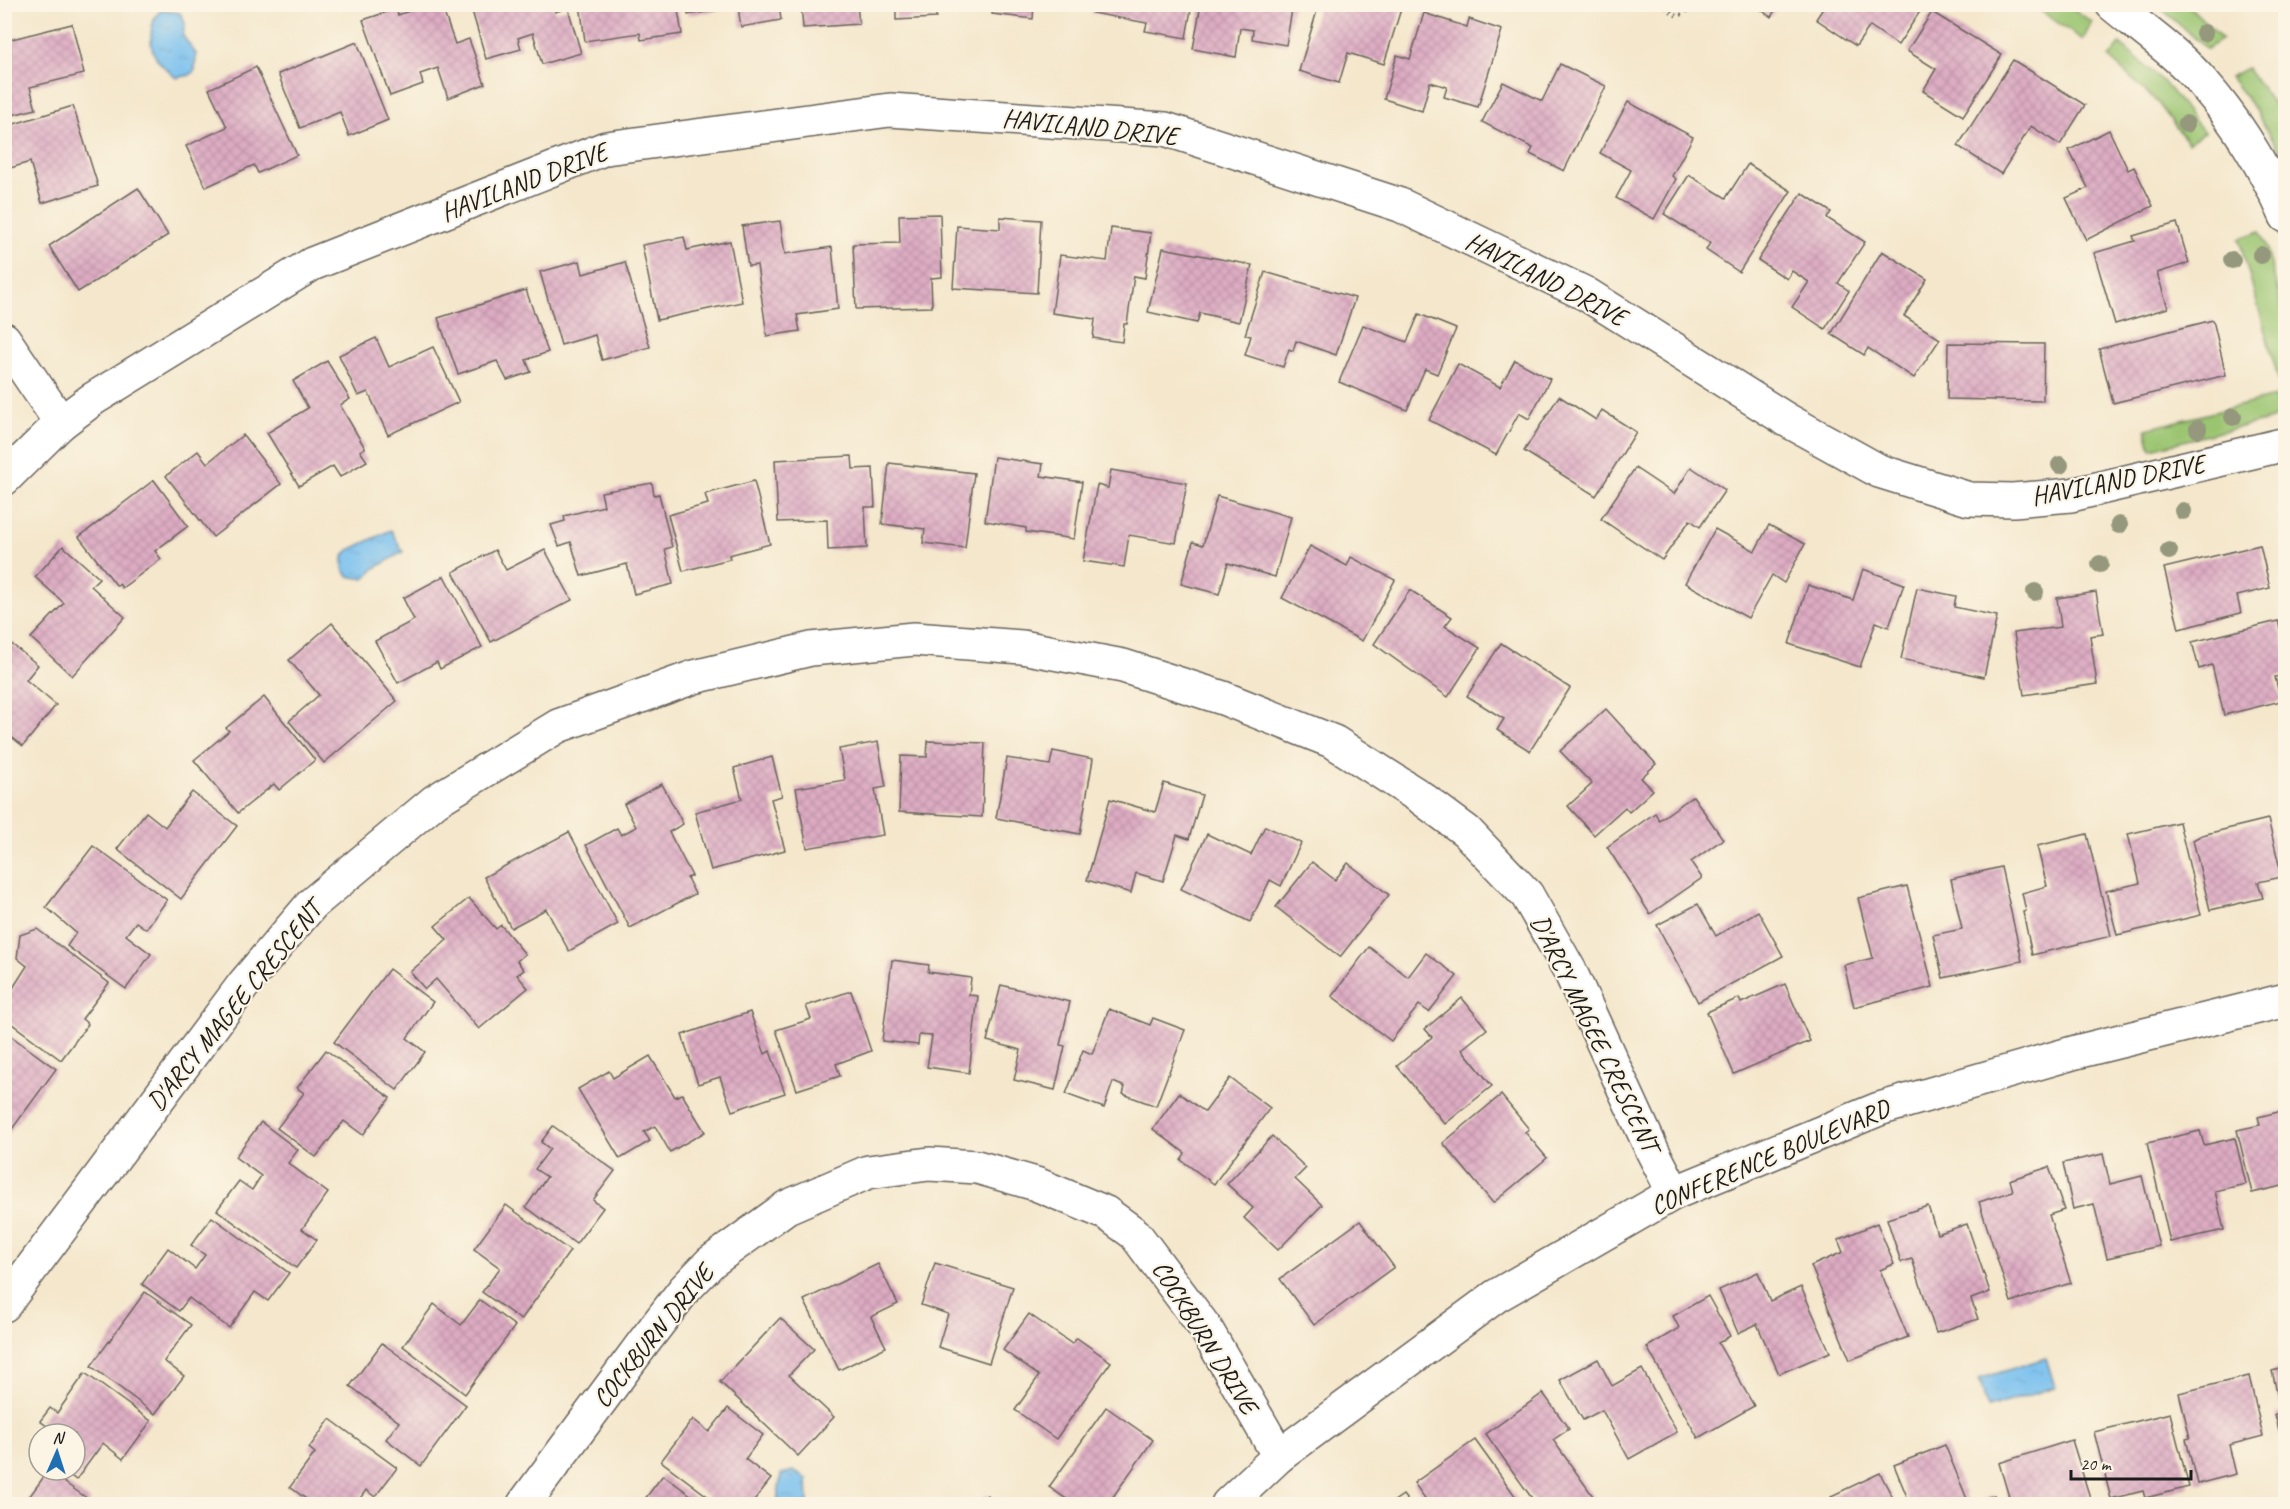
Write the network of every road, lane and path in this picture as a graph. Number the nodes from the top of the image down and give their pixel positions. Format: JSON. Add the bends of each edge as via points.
{"nodes":[{"id":1,"x":1661,"y":4,"type":"edge"},
{"id":2,"x":1691,"y":4,"type":"edge"},
{"id":3,"x":2112,"y":4,"type":"edge"},
{"id":4,"x":2286,"y":216,"type":"edge"},
{"id":5,"x":4,"y":339,"type":"edge"},
{"id":6,"x":61,"y":423,"type":"junction"},
{"id":7,"x":2286,"y":444,"type":"edge"},
{"id":8,"x":4,"y":479,"type":"edge"},
{"id":9,"x":2286,"y":1000,"type":"edge"},
{"id":10,"x":1674,"y":1193,"type":"junction"},
{"id":11,"x":4,"y":1305,"type":"edge"},
{"id":12,"x":1279,"y":1456,"type":"junction"},
{"id":13,"x":524,"y":1504,"type":"edge"},
{"id":14,"x":1228,"y":1504,"type":"edge"}],
"edges":[{"from":1,"to":2,"type":"path","via":[[1677,16],[1686,13]]},
{"from":3,"to":4,"type":"street","via":[[2203,83],[2256,158]]},
{"from":5,"to":6,"type":"street"},
{"from":6,"to":7,"type":"street","name":"HAVILAND DRIVE","via":[[93,399],[312,264],[606,148],[891,110],[1166,129],[1400,205],[1586,294],[1787,420],[1879,471],[1969,499],[2071,495]]},
{"from":6,"to":8,"type":"street","name":"HAVILAND DRIVE"},
{"from":9,"to":10,"type":"street","name":"CONFERENCE BOULEVARD","via":[[2076,1052],[1879,1109]]},
{"from":10,"to":11,"type":"street","name":"D'ARCY MAGEE CRESCENT","via":[[1570,971],[1527,895],[1466,831],[1420,797],[1334,742],[1223,698],[1123,666],[1022,647],[914,639],[811,649],[694,676],[558,726],[435,801],[312,904],[244,984]]},
{"from":10,"to":12,"type":"street","name":"CONFERENCE BOULEVARD","via":[[1497,1296]]},
{"from":12,"to":13,"type":"street","name":"COCKBURN DRIVE","via":[[1206,1329],[1135,1234],[1106,1213],[1036,1184],[977,1167],[929,1164],[868,1172],[787,1207],[711,1262],[684,1290]]},
{"from":12,"to":14,"type":"street","name":"CONFERENCE BOULEVARD"}]}
